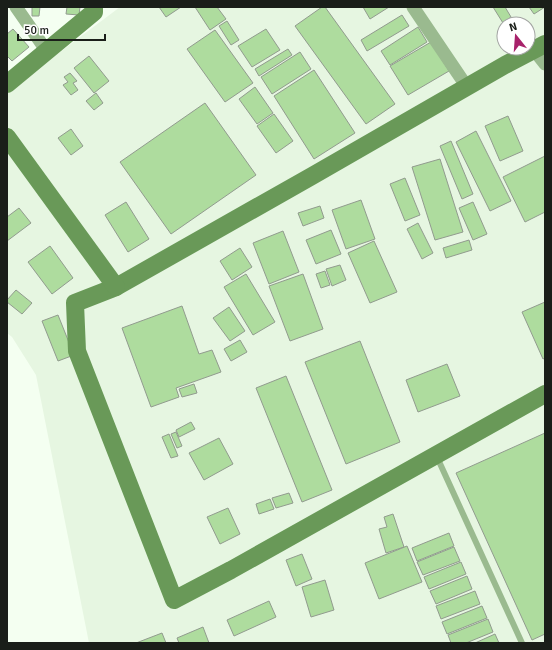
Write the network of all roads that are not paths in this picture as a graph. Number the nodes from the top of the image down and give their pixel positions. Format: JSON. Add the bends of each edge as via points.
{"nodes":[{"id":1,"x":16,"y":7,"type":"edge"},
{"id":2,"x":94,"y":7,"type":"edge"},
{"id":3,"x":413,"y":7,"type":"edge"},
{"id":4,"x":539,"y":47,"type":"edge"},
{"id":5,"x":46,"y":50,"type":"junction"},
{"id":6,"x":545,"y":64,"type":"edge"},
{"id":7,"x":7,"y":84,"type":"edge"},
{"id":8,"x":467,"y":87,"type":"junction"},
{"id":9,"x":7,"y":137,"type":"edge"},
{"id":10,"x":116,"y":286,"type":"junction"},
{"id":11,"x":545,"y":394,"type":"edge"},
{"id":12,"x":436,"y":455,"type":"junction"},
{"id":13,"x":522,"y":643,"type":"edge"}],
"edges":[{"from":1,"to":5,"type":"street"},
{"from":2,"to":5,"type":"street","via":[[94,12]]},
{"from":3,"to":8,"type":"street"},
{"from":4,"to":6,"type":"street"},
{"from":4,"to":8,"type":"street"},
{"from":5,"to":7,"type":"street"},
{"from":8,"to":10,"type":"street"},
{"from":9,"to":10,"type":"street"},
{"from":10,"to":12,"type":"street","via":[[75,303],[77,351],[174,600]]},
{"from":11,"to":12,"type":"street"},
{"from":12,"to":13,"type":"lane"}]}
